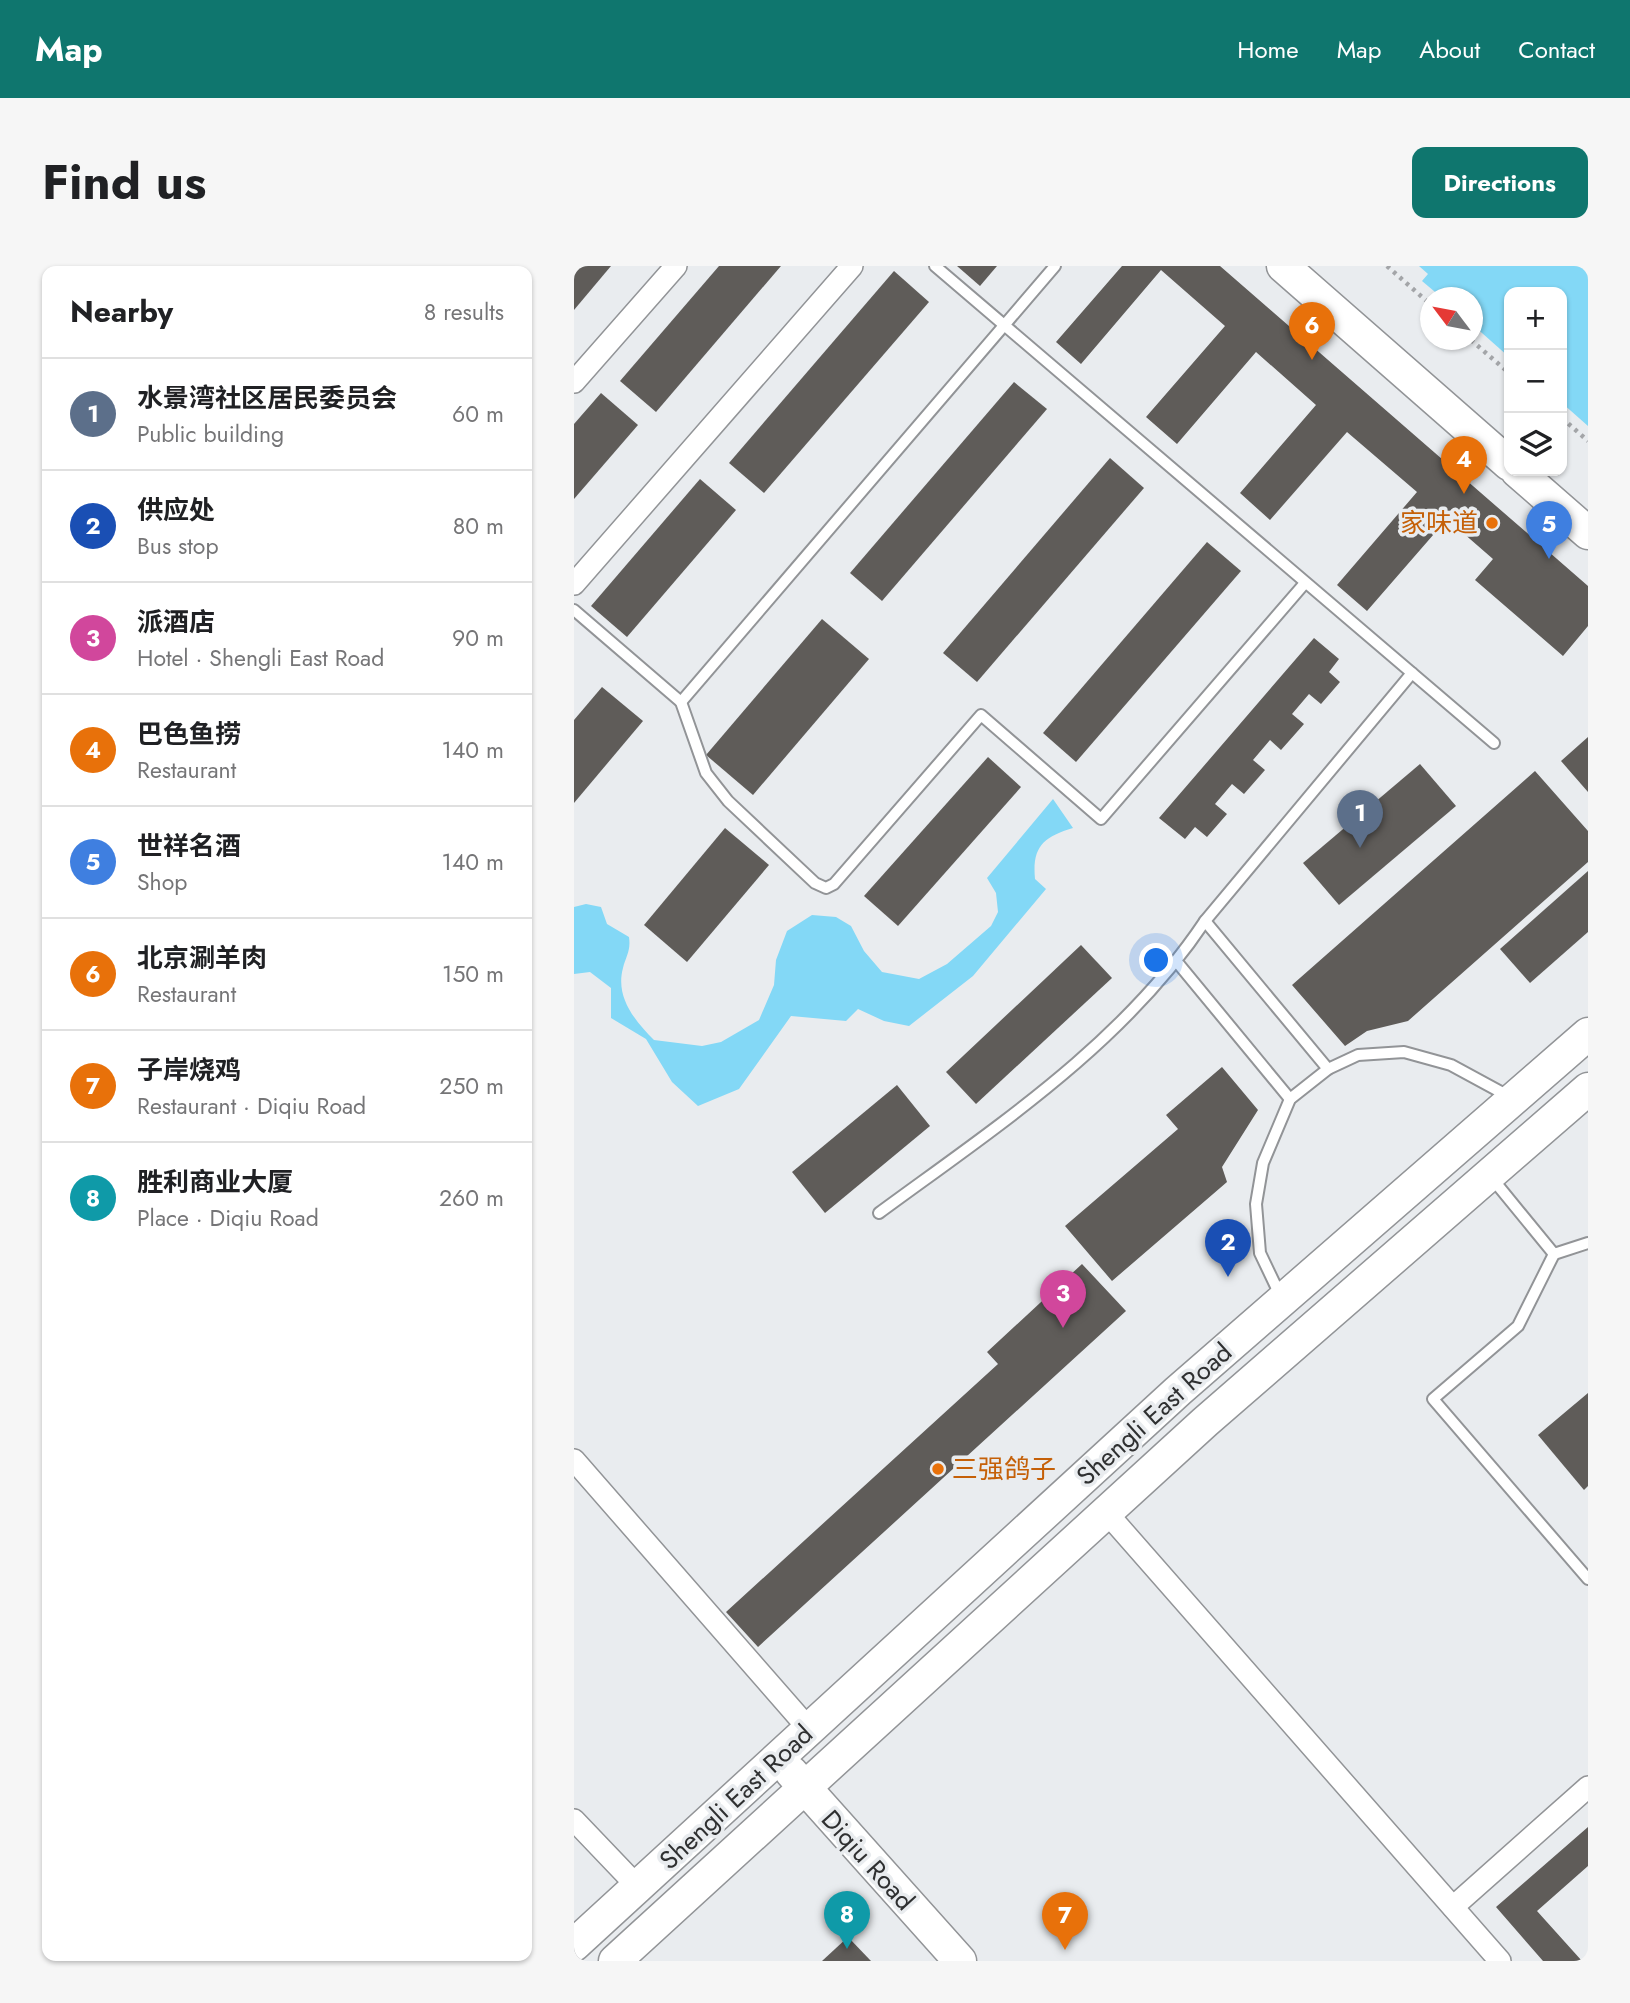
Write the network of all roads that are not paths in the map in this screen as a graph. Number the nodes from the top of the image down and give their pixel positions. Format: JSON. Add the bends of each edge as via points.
{"nodes":[{"id":1,"x":676,"y":266,"type":"edge"},
{"id":2,"x":852,"y":266,"type":"edge"},
{"id":3,"x":935,"y":266,"type":"edge"},
{"id":4,"x":1055,"y":266,"type":"edge"},
{"id":5,"x":1283,"y":266,"type":"edge"},
{"id":6,"x":1003,"y":326,"type":"junction"},
{"id":7,"x":574,"y":382,"type":"edge"},
{"id":8,"x":1504,"y":460,"type":"edge"},
{"id":9,"x":1523,"y":476,"type":"edge"},
{"id":10,"x":1588,"y":533,"type":"edge"},
{"id":11,"x":1305,"y":583,"type":"junction"},
{"id":12,"x":574,"y":584,"type":"edge"},
{"id":13,"x":574,"y":610,"type":"edge"},
{"id":14,"x":1412,"y":673,"type":"junction"},
{"id":15,"x":681,"y":702,"type":"junction"},
{"id":16,"x":1494,"y":743,"type":"dead end"},
{"id":17,"x":1205,"y":921,"type":"junction"},
{"id":18,"x":1177,"y":962,"type":"junction"},
{"id":19,"x":1588,"y":1034,"type":"edge"},
{"id":20,"x":1328,"y":1069,"type":"junction"},
{"id":21,"x":1588,"y":1089,"type":"edge"},
{"id":22,"x":1290,"y":1098,"type":"junction"},
{"id":23,"x":1514,"y":1099,"type":"junction"},
{"id":24,"x":1489,"y":1175,"type":"junction"},
{"id":25,"x":879,"y":1213,"type":"dead end"},
{"id":26,"x":1588,"y":1243,"type":"edge"},
{"id":27,"x":1554,"y":1254,"type":"junction"},
{"id":28,"x":1282,"y":1299,"type":"junction"},
{"id":29,"x":574,"y":1461,"type":"edge"},
{"id":30,"x":1106,"y":1512,"type":"junction"},
{"id":31,"x":1588,"y":1559,"type":"edge"},
{"id":32,"x":1578,"y":1567,"type":"junction"},
{"id":33,"x":1588,"y":1579,"type":"edge"},
{"id":34,"x":809,"y":1729,"type":"junction"},
{"id":35,"x":779,"y":1757,"type":"junction"},
{"id":36,"x":803,"y":1787,"type":"junction"},
{"id":37,"x":1588,"y":1787,"type":"edge"},
{"id":38,"x":574,"y":1820,"type":"edge"},
{"id":39,"x":638,"y":1887,"type":"junction"},
{"id":40,"x":1453,"y":1907,"type":"junction"},
{"id":41,"x":574,"y":1945,"type":"edge"},
{"id":42,"x":615,"y":1961,"type":"edge"},
{"id":43,"x":960,"y":1961,"type":"edge"},
{"id":44,"x":1500,"y":1961,"type":"edge"}],
"edges":[{"from":1,"to":7,"type":"street"},
{"from":2,"to":12,"type":"street"},
{"from":3,"to":6,"type":"lane"},
{"from":4,"to":6,"type":"lane"},
{"from":5,"to":8,"type":"main road"},
{"from":6,"to":11,"type":"lane"},
{"from":6,"to":15,"type":"lane"},
{"from":9,"to":10,"type":"main road"},
{"from":11,"to":14,"type":"lane"},
{"from":11,"to":15,"type":"lane","via":[[1101,819],[981,715],[826,888],[815,883],[728,801],[706,773]]},
{"from":13,"to":15,"type":"lane"},
{"from":14,"to":16,"type":"lane"},
{"from":14,"to":17,"type":"lane"},
{"from":17,"to":18,"type":"lane"},
{"from":17,"to":20,"type":"lane"},
{"from":18,"to":22,"type":"lane"},
{"from":18,"to":25,"type":"lane","via":[[1128,1016],[1037,1097]]},
{"from":19,"to":23,"type":"main road","name":"Shengli East Road"},
{"from":20,"to":22,"type":"lane"},
{"from":20,"to":23,"type":"lane","via":[[1357,1055],[1404,1052],[1451,1065]]},
{"from":21,"to":24,"type":"main road","name":"Shengli East Road"},
{"from":22,"to":28,"type":"lane","via":[[1263,1163],[1256,1204],[1260,1254]]},
{"from":23,"to":28,"type":"main road","name":"Shengli East Road"},
{"from":24,"to":27,"type":"lane"},
{"from":24,"to":30,"type":"main road","name":"Shengli East Road"},
{"from":26,"to":27,"type":"lane"},
{"from":27,"to":32,"type":"lane","via":[[1518,1326],[1433,1399]]},
{"from":28,"to":34,"type":"main road","name":"Shengli East Road"},
{"from":29,"to":34,"type":"street"},
{"from":30,"to":36,"type":"main road","name":"Shengli East Road"},
{"from":30,"to":40,"type":"street"},
{"from":31,"to":32,"type":"lane"},
{"from":32,"to":33,"type":"lane"},
{"from":34,"to":35,"type":"main road","name":"Shengli East Road"},
{"from":35,"to":36,"type":"main road","name":"Diqiu Road"},
{"from":35,"to":39,"type":"main road","name":"Shengli East Road"},
{"from":36,"to":42,"type":"main road","name":"Shengli East Road"},
{"from":36,"to":43,"type":"main road","name":"Diqiu Road"},
{"from":37,"to":40,"type":"street"},
{"from":38,"to":39,"type":"street"},
{"from":39,"to":41,"type":"main road","name":"Shengli East Road"},
{"from":40,"to":44,"type":"street"}]}
